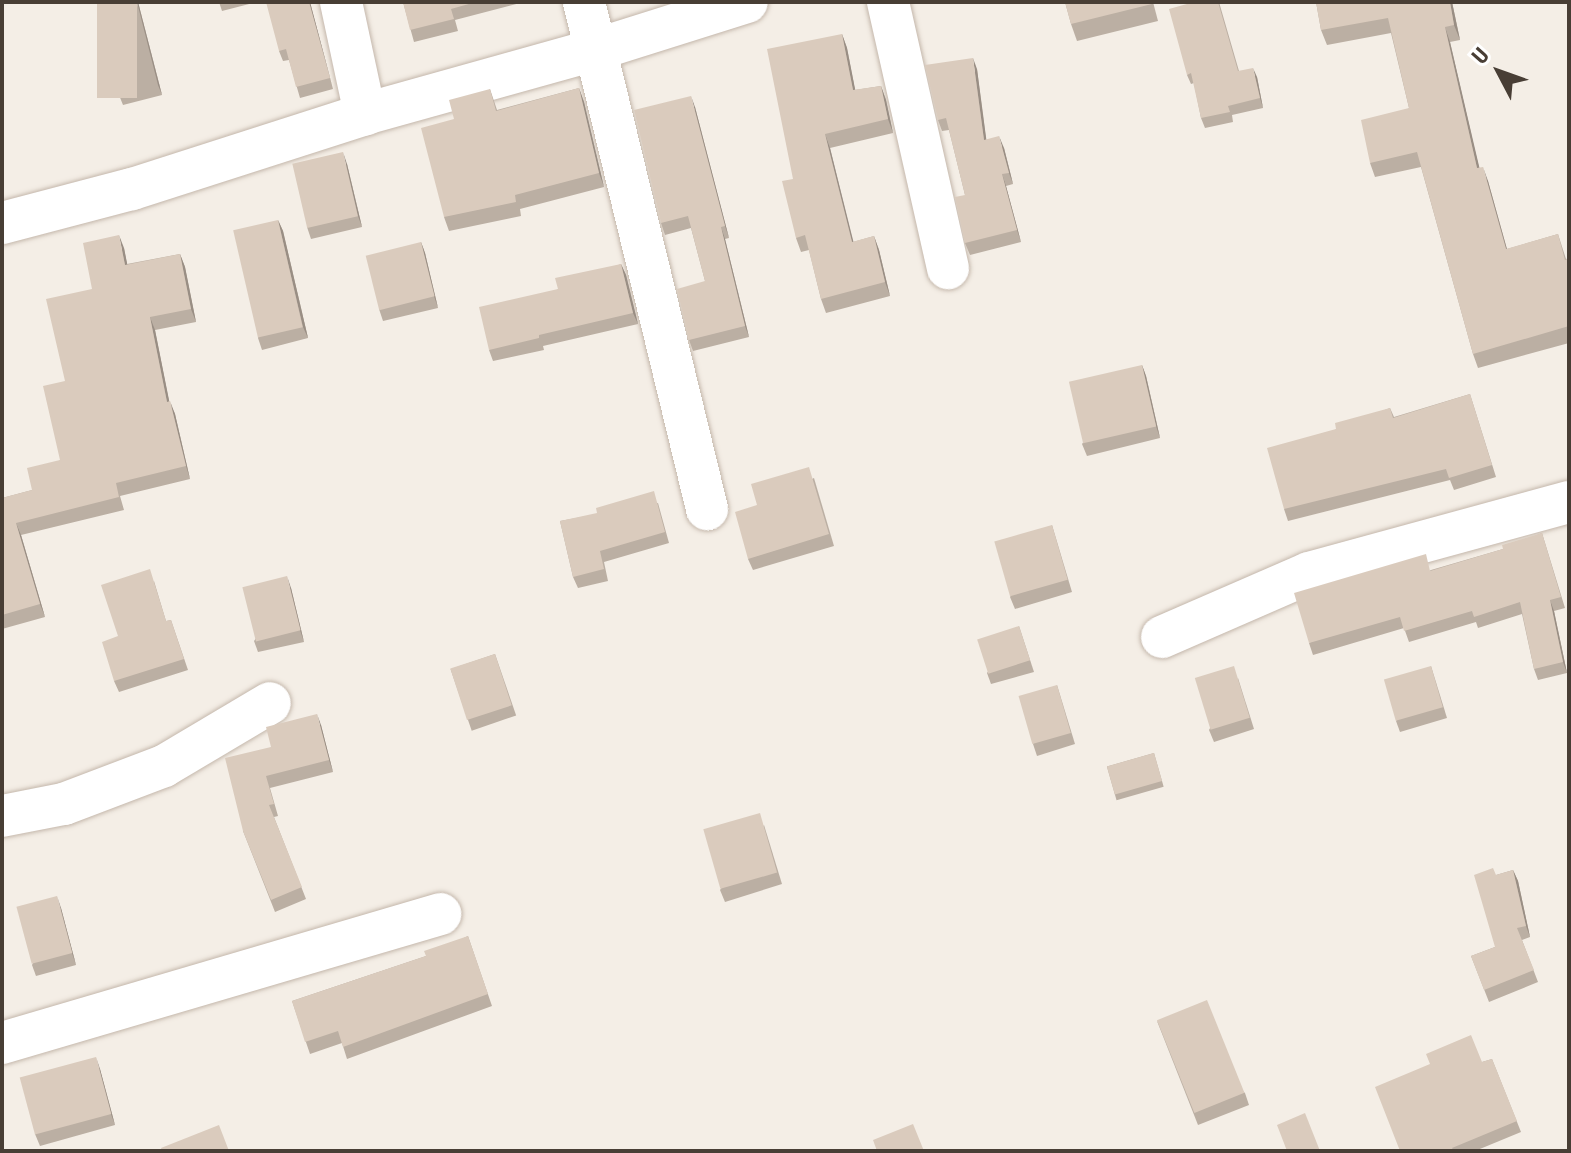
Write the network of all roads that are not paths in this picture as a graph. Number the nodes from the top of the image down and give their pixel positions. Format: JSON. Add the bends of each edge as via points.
{"nodes":[{"id":1,"x":341,"y":2,"type":"edge"},
{"id":2,"x":584,"y":2,"type":"edge"},
{"id":3,"x":747,"y":2,"type":"edge"},
{"id":4,"x":888,"y":2,"type":"edge"},
{"id":5,"x":598,"y":49,"type":"junction"},
{"id":6,"x":365,"y":114,"type":"junction"},
{"id":7,"x":2,"y":223,"type":"edge"},
{"id":8,"x":948,"y":268,"type":"dead end"},
{"id":9,"x":1569,"y":502,"type":"edge"},
{"id":10,"x":707,"y":509,"type":"dead end"},
{"id":11,"x":1162,"y":637,"type":"dead end"},
{"id":12,"x":270,"y":703,"type":"dead end"},
{"id":13,"x":2,"y":816,"type":"edge"},
{"id":14,"x":440,"y":914,"type":"dead end"},
{"id":15,"x":2,"y":1043,"type":"edge"}],
"edges":[{"from":1,"to":6,"type":"street"},
{"from":2,"to":5,"type":"street"},
{"from":3,"to":5,"type":"street"},
{"from":4,"to":8,"type":"street"},
{"from":5,"to":6,"type":"street"},
{"from":5,"to":10,"type":"street"},
{"from":6,"to":7,"type":"street","via":[[132,189]]},
{"from":9,"to":11,"type":"street","via":[[1309,573]]},
{"from":12,"to":13,"type":"street","via":[[164,766],[64,804]]},
{"from":14,"to":15,"type":"street"}]}
